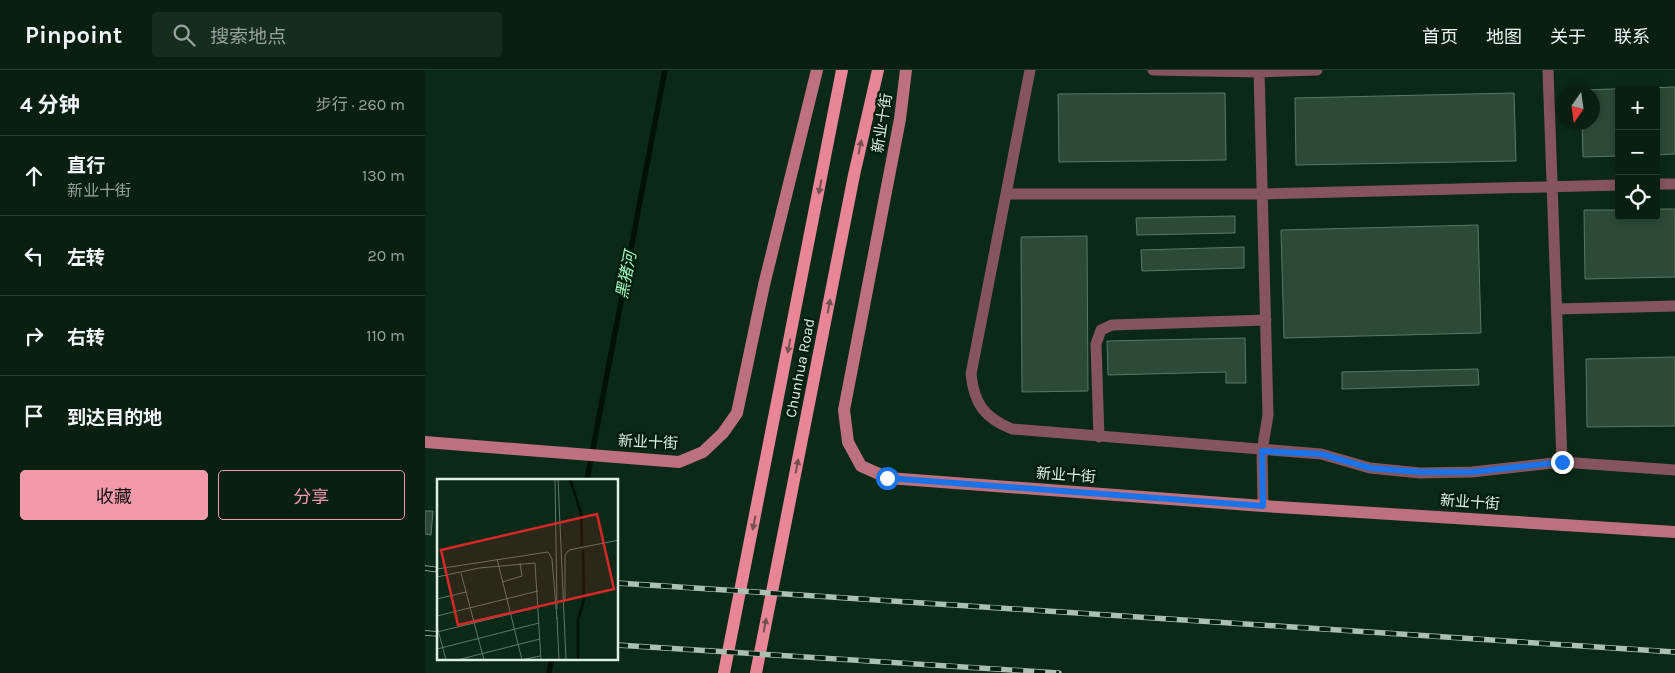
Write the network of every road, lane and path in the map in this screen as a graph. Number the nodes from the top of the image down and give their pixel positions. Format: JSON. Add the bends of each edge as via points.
{"nodes":[{"id":1,"x":817,"y":70,"type":"edge"},
{"id":2,"x":842,"y":70,"type":"edge"},
{"id":3,"x":878,"y":70,"type":"edge"},
{"id":4,"x":906,"y":70,"type":"edge"},
{"id":5,"x":1030,"y":70,"type":"edge"},
{"id":6,"x":1153,"y":70,"type":"edge"},
{"id":7,"x":1317,"y":70,"type":"edge"},
{"id":8,"x":1548,"y":70,"type":"edge"},
{"id":9,"x":1259,"y":71,"type":"edge"},
{"id":10,"x":1660,"y":184,"type":"edge"},
{"id":11,"x":1675,"y":184,"type":"edge"},
{"id":12,"x":1615,"y":185,"type":"edge"},
{"id":13,"x":1552,"y":187,"type":"junction"},
{"id":14,"x":1007,"y":194,"type":"junction"},
{"id":15,"x":1263,"y":194,"type":"junction"},
{"id":16,"x":1675,"y":306,"type":"edge"},
{"id":17,"x":1557,"y":310,"type":"junction"},
{"id":18,"x":1266,"y":320,"type":"junction"},
{"id":19,"x":1099,"y":437,"type":"junction"},
{"id":20,"x":425,"y":442,"type":"edge"},
{"id":21,"x":1262,"y":451,"type":"junction"},
{"id":22,"x":1562,"y":462,"type":"junction"},
{"id":23,"x":1675,"y":470,"type":"edge"},
{"id":24,"x":1263,"y":506,"type":"junction"},
{"id":25,"x":1675,"y":532,"type":"edge"},
{"id":26,"x":724,"y":673,"type":"edge"},
{"id":27,"x":756,"y":673,"type":"edge"}],
"edges":[{"from":1,"to":20,"type":"main road","name":"新业十街","via":[[737,413],[723,433],[703,452],[679,462]]},
{"from":2,"to":26,"type":"main road","name":"Chunhua Road","one_way":true},
{"from":27,"to":3,"type":"main road","name":"Chunhua Road","one_way":true,"via":[[856,166]]},
{"from":4,"to":24,"type":"main road","name":"新业十街","via":[[900,119],[844,410],[848,442],[861,466],[887,478]]},
{"from":5,"to":14,"type":"lane"},
{"from":6,"to":9,"type":"lane"},
{"from":7,"to":9,"type":"lane"},
{"from":8,"to":13,"type":"lane"},
{"from":9,"to":15,"type":"lane"},
{"from":10,"to":11,"type":"lane"},
{"from":12,"to":13,"type":"lane"},
{"from":13,"to":15,"type":"lane"},
{"from":13,"to":17,"type":"lane"},
{"from":14,"to":15,"type":"lane"},
{"from":14,"to":19,"type":"lane","via":[[971,374],[973,393],[982,410],[998,424],[1012,429]]},
{"from":15,"to":18,"type":"lane"},
{"from":16,"to":17,"type":"lane"},
{"from":17,"to":22,"type":"lane"},
{"from":18,"to":19,"type":"lane","via":[[1112,325],[1101,330],[1096,344]]},
{"from":18,"to":21,"type":"lane","via":[[1268,415]]},
{"from":19,"to":21,"type":"lane"},
{"from":21,"to":22,"type":"lane","via":[[1321,454],[1370,468],[1420,472],[1472,472]]},
{"from":21,"to":24,"type":"lane"},
{"from":22,"to":23,"type":"lane"},
{"from":24,"to":25,"type":"main road","name":"新业十街"}]}
